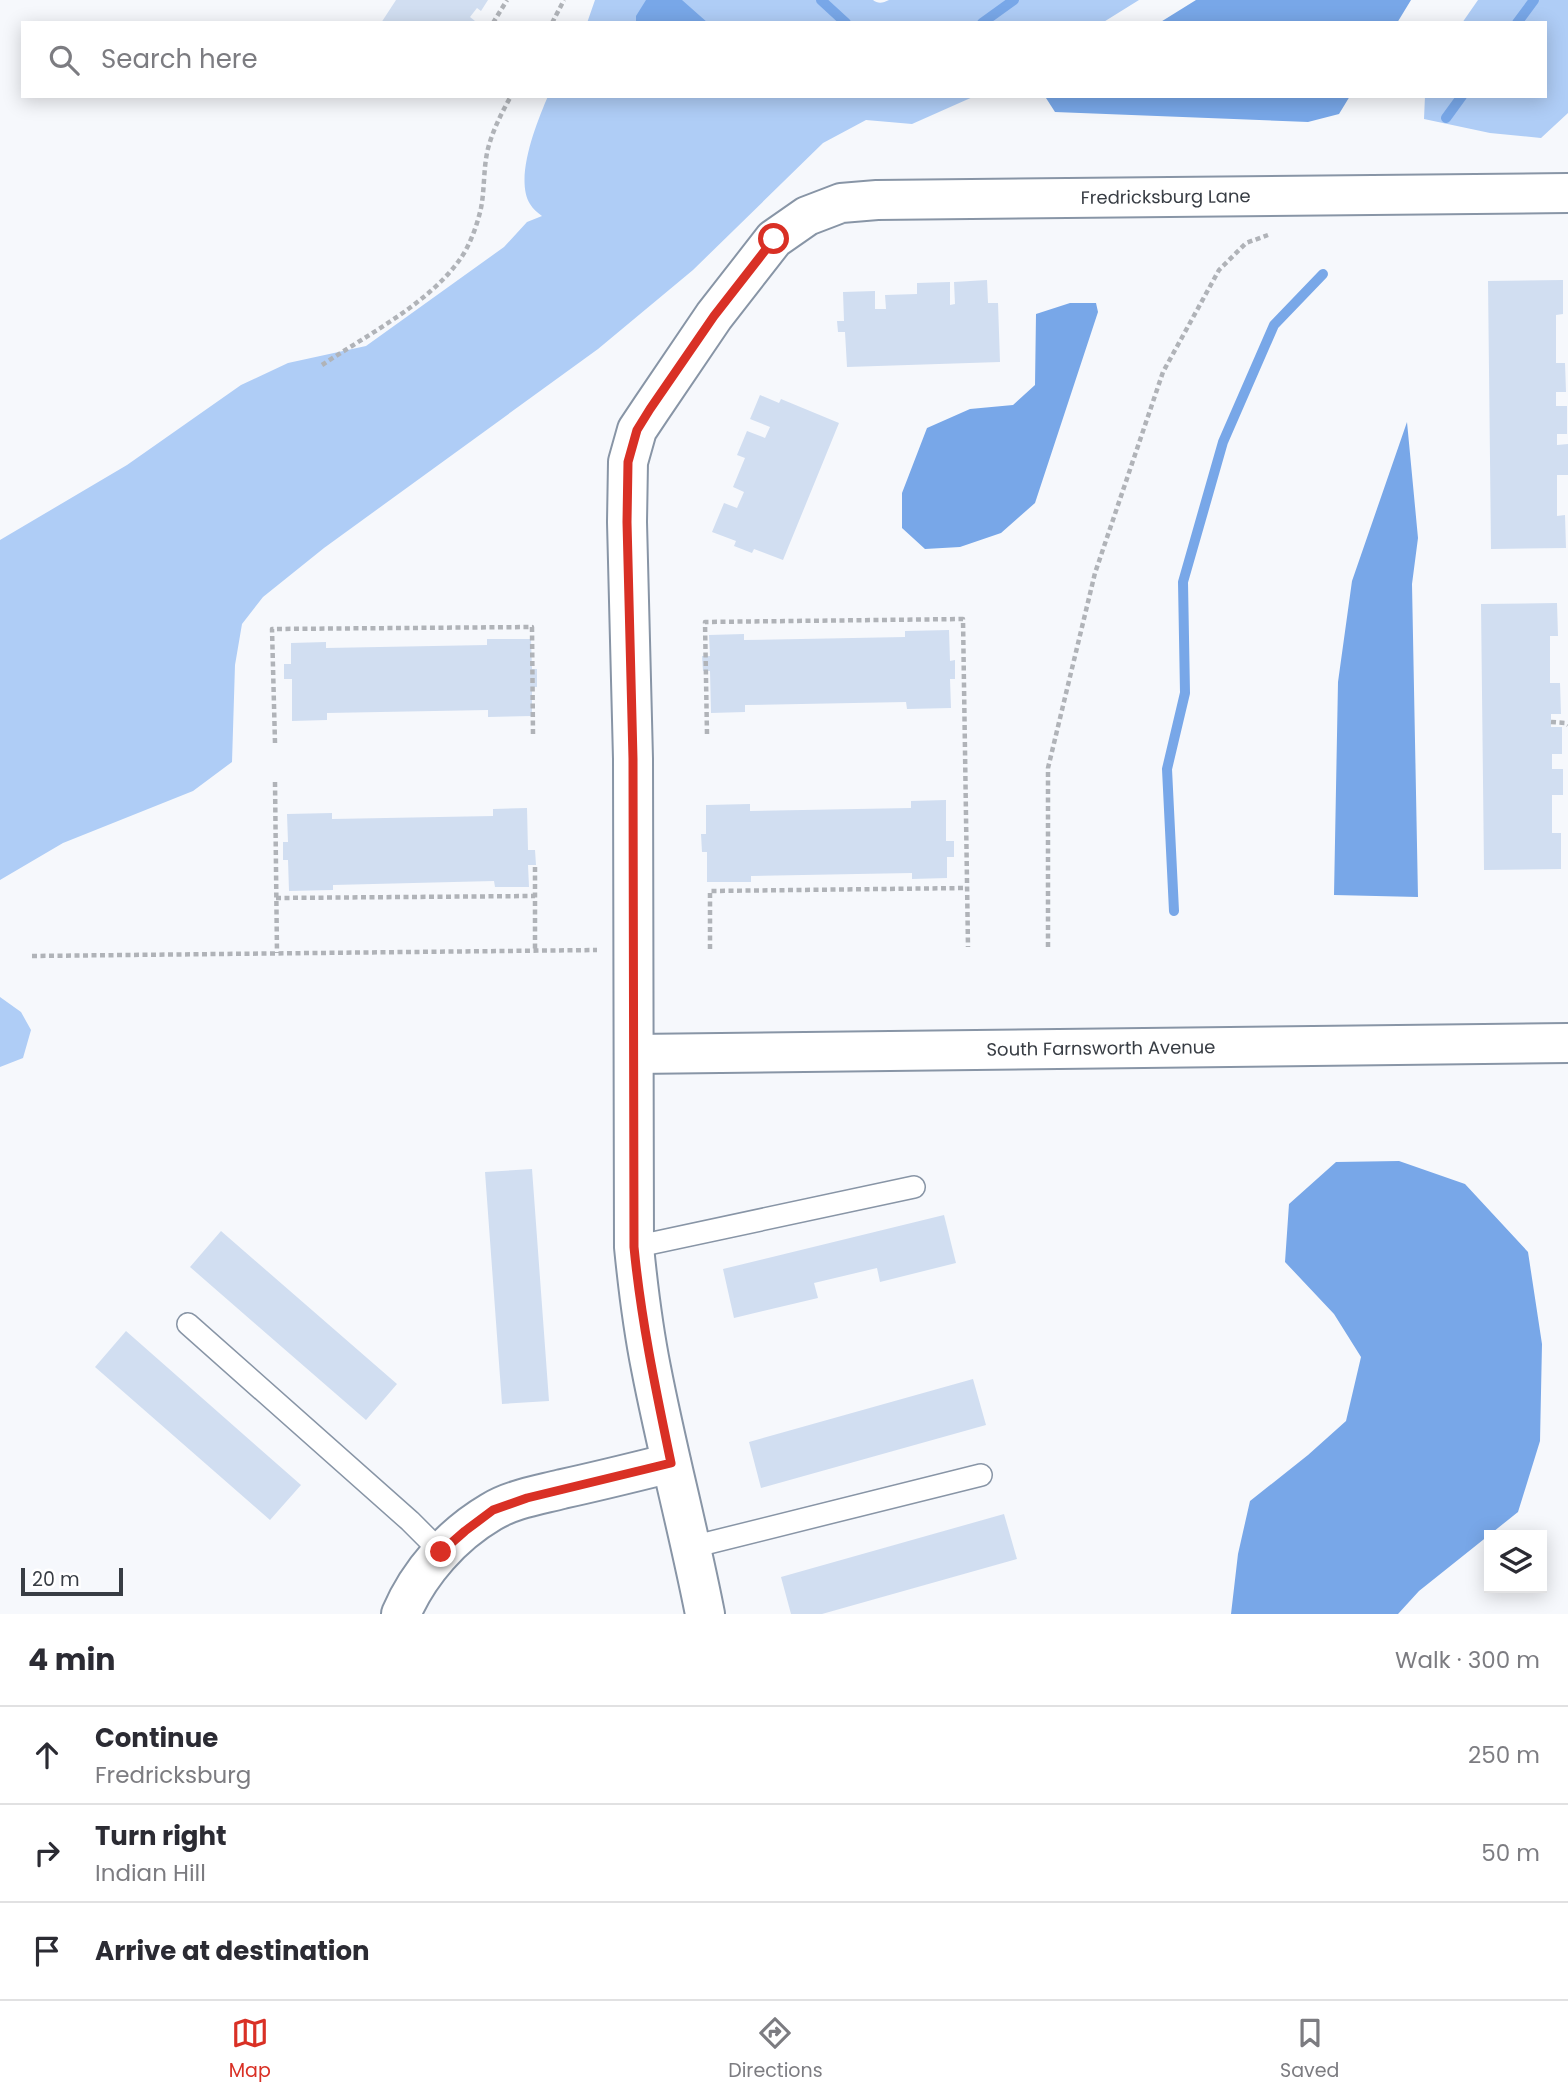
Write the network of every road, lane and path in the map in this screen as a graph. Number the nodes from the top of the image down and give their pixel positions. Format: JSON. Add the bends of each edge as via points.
{"nodes":[{"id":1,"x":507,"y":0,"type":"edge"},
{"id":2,"x":564,"y":0,"type":"edge"},
{"id":3,"x":494,"y":21,"type":"edge"},
{"id":4,"x":553,"y":21,"type":"edge"},
{"id":5,"x":510,"y":98,"type":"edge"},
{"id":6,"x":1568,"y":193,"type":"edge"},
{"id":7,"x":1272,"y":234,"type":"dead end"},
{"id":8,"x":322,"y":365,"type":"dead end"},
{"id":9,"x":1551,"y":722,"type":"dead end"},
{"id":10,"x":1568,"y":725,"type":"edge"},
{"id":11,"x":707,"y":734,"type":"dead end"},
{"id":12,"x":533,"y":735,"type":"dead end"},
{"id":13,"x":275,"y":743,"type":"dead end"},
{"id":14,"x":275,"y":782,"type":"dead end"},
{"id":15,"x":535,"y":867,"type":"dead end"},
{"id":16,"x":967,"y":888,"type":"junction"},
{"id":17,"x":535,"y":896,"type":"junction"},
{"id":18,"x":276,"y":898,"type":"junction"},
{"id":19,"x":968,"y":947,"type":"dead end"},
{"id":20,"x":1048,"y":947,"type":"dead end"},
{"id":21,"x":535,"y":950,"type":"junction"},
{"id":22,"x":609,"y":950,"type":"dead end"},
{"id":23,"x":710,"y":950,"type":"dead end"},
{"id":24,"x":277,"y":953,"type":"junction"},
{"id":25,"x":32,"y":956,"type":"dead end"},
{"id":26,"x":1568,"y":1043,"type":"edge"},
{"id":27,"x":634,"y":1054,"type":"junction"},
{"id":28,"x":914,"y":1188,"type":"dead end"},
{"id":29,"x":634,"y":1247,"type":"junction"},
{"id":30,"x":188,"y":1324,"type":"dead end"},
{"id":31,"x":671,"y":1463,"type":"junction"},
{"id":32,"x":981,"y":1475,"type":"dead end"},
{"id":33,"x":692,"y":1547,"type":"junction"},
{"id":34,"x":441,"y":1552,"type":"junction"},
{"id":35,"x":401,"y":1614,"type":"edge"},
{"id":36,"x":705,"y":1614,"type":"edge"}],
"edges":[{"from":1,"to":3,"type":"path"},
{"from":2,"to":4,"type":"path"},
{"from":5,"to":8,"type":"path","via":[[488,146],[480,209],[459,262],[432,290]]},
{"from":6,"to":27,"type":"street","name":"Fredricksburg Lane","via":[[877,200],[841,203],[807,216],[774,239],[650,409],[637,430],[628,462]]},
{"from":7,"to":20,"type":"path","via":[[1246,243],[1219,270],[1163,372],[1096,573],[1048,768]]},
{"from":9,"to":10,"type":"path"},
{"from":11,"to":16,"type":"path","via":[[705,622],[963,619]]},
{"from":12,"to":13,"type":"path","via":[[532,627],[272,629]]},
{"from":14,"to":18,"type":"path"},
{"from":15,"to":17,"type":"path"},
{"from":16,"to":19,"type":"path"},
{"from":16,"to":23,"type":"path","via":[[710,891]]},
{"from":17,"to":18,"type":"path"},
{"from":17,"to":21,"type":"path"},
{"from":18,"to":24,"type":"path"},
{"from":21,"to":22,"type":"path"},
{"from":21,"to":24,"type":"path"},
{"from":24,"to":25,"type":"path"},
{"from":26,"to":27,"type":"street","name":"South Farnsworth Avenue"},
{"from":27,"to":29,"type":"street","name":"Fredricksburg Lane"},
{"from":28,"to":29,"type":"lane"},
{"from":29,"to":31,"type":"street","name":"Fredricksburg Lane","via":[[650,1368]]},
{"from":30,"to":34,"type":"lane"},
{"from":31,"to":33,"type":"street","name":"Fredricksburg Lane"},
{"from":31,"to":34,"type":"street","via":[[493,1510]]},
{"from":32,"to":33,"type":"lane"},
{"from":33,"to":36,"type":"street","name":"Fredricksburg Lane"},
{"from":34,"to":35,"type":"street","via":[[411,1592]]}]}
